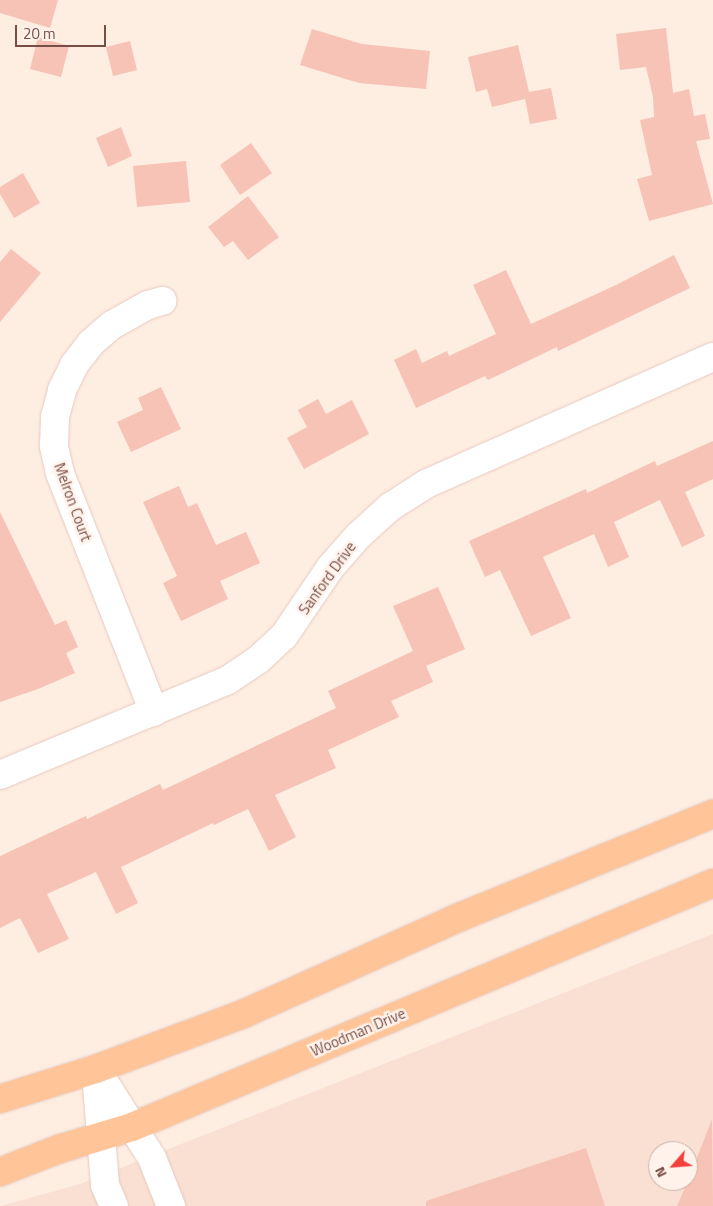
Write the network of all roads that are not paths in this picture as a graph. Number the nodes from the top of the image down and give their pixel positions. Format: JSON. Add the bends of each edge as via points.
{"nodes":[{"id":1,"x":162,"y":301,"type":"dead end"},
{"id":2,"x":713,"y":357,"type":"edge"},
{"id":3,"x":154,"y":712,"type":"junction"},
{"id":4,"x":0,"y":775,"type":"edge"},
{"id":5,"x":713,"y":814,"type":"edge"},
{"id":6,"x":713,"y":882,"type":"edge"},
{"id":7,"x":96,"y":1069,"type":"junction"},
{"id":8,"x":0,"y":1098,"type":"edge"},
{"id":9,"x":132,"y":1127,"type":"junction"},
{"id":10,"x":101,"y":1137,"type":"junction"},
{"id":11,"x":0,"y":1172,"type":"edge"},
{"id":12,"x":114,"y":1206,"type":"edge"},
{"id":13,"x":171,"y":1206,"type":"edge"}],
"edges":[{"from":1,"to":3,"type":"street","name":"Melron Court","via":[[112,325],[91,343],[74,365],[62,390],[55,418],[54,446],[60,473]]},
{"from":2,"to":3,"type":"street","name":"Sanford Drive","via":[[426,484],[390,507],[358,536],[330,568],[284,636],[258,660],[228,680]]},
{"from":3,"to":4,"type":"street","name":"Sanford Drive"},
{"from":5,"to":7,"type":"main road","via":[[460,917],[243,1014]]},
{"from":6,"to":9,"type":"main road","name":"Woodman Drive"},
{"from":7,"to":8,"type":"main road"},
{"from":7,"to":9,"type":"street"},
{"from":7,"to":10,"type":"street"},
{"from":9,"to":10,"type":"main road","name":"Woodman Drive"},
{"from":9,"to":13,"type":"street","via":[[152,1158]]},
{"from":10,"to":11,"type":"main road","name":"Woodman Drive"},
{"from":10,"to":12,"type":"street","via":[[105,1185]]}]}
